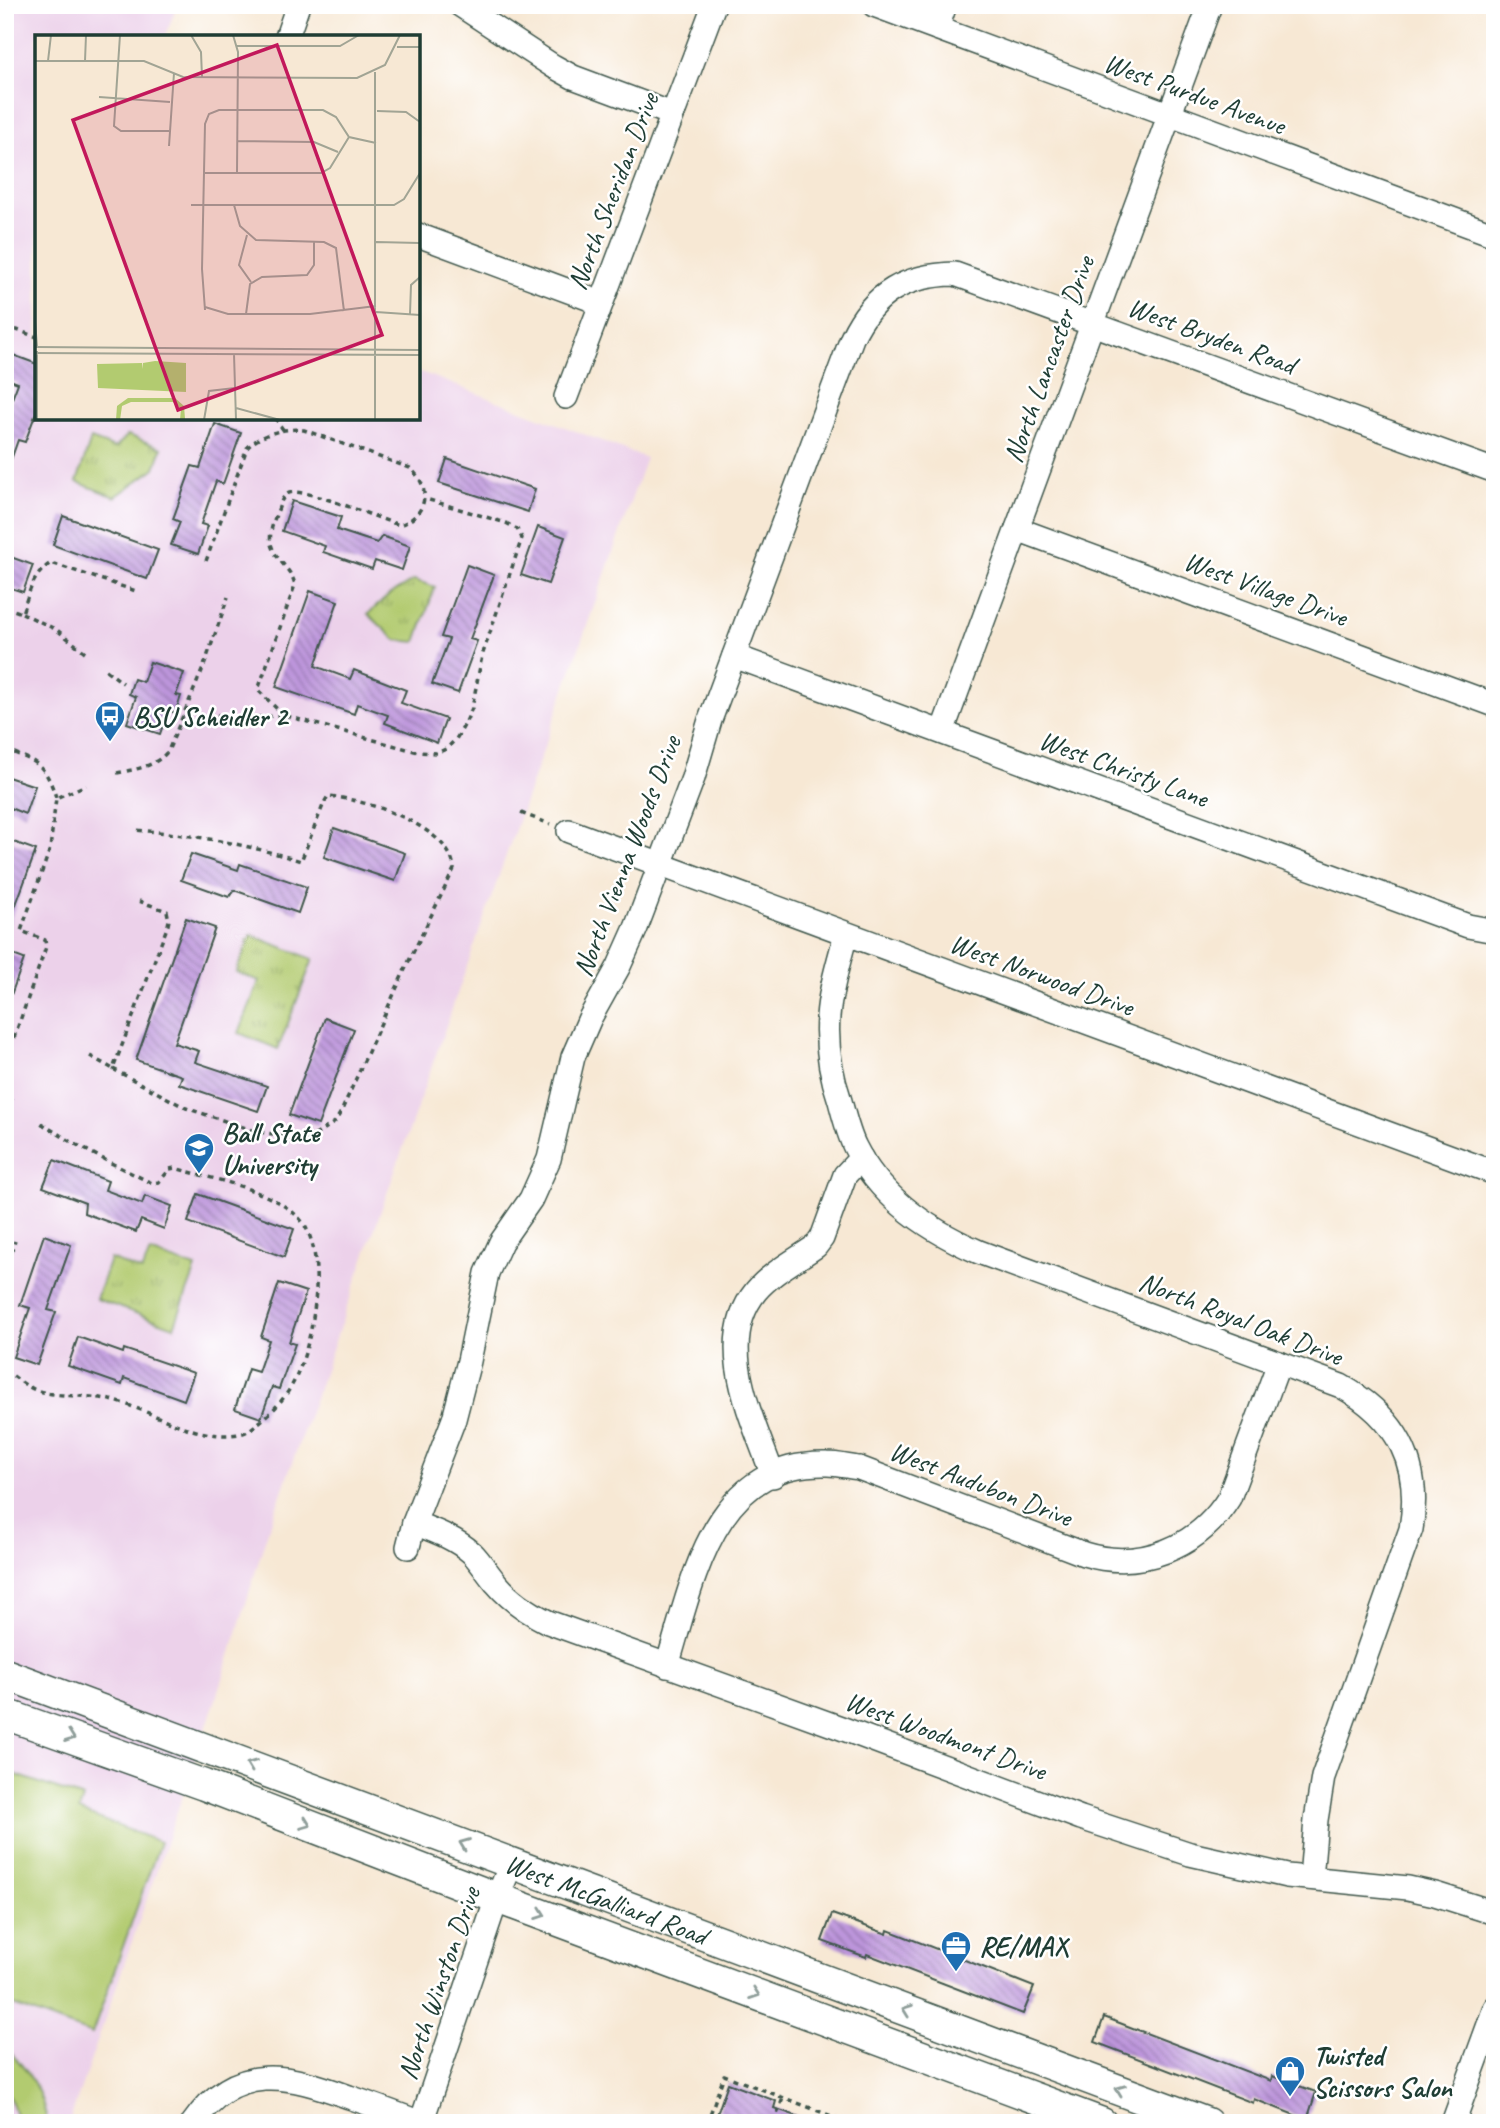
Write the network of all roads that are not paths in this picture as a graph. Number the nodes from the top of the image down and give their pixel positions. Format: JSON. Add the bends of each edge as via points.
{"nodes":[{"id":1,"x":298,"y":5,"type":"edge"},
{"id":2,"x":460,"y":5,"type":"edge"},
{"id":3,"x":714,"y":5,"type":"edge"},
{"id":4,"x":874,"y":5,"type":"edge"},
{"id":5,"x":945,"y":5,"type":"edge"},
{"id":6,"x":1210,"y":5,"type":"edge"},
{"id":7,"x":937,"y":28,"type":"junction"},
{"id":8,"x":287,"y":35,"type":"edge"},
{"id":9,"x":672,"y":114,"type":"junction"},
{"id":10,"x":1170,"y":116,"type":"junction"},
{"id":11,"x":1495,"y":235,"type":"edge"},
{"id":12,"x":420,"y":236,"type":"edge"},
{"id":13,"x":906,"y":282,"type":"joint"},
{"id":14,"x":601,"y":303,"type":"junction"},
{"id":15,"x":1093,"y":323,"type":"junction"},
{"id":16,"x":566,"y":397,"type":"dead end"},
{"id":17,"x":1495,"y":471,"type":"edge"},
{"id":18,"x":1017,"y":529,"type":"junction"},
{"id":19,"x":734,"y":656,"type":"junction"},
{"id":20,"x":1495,"y":705,"type":"edge"},
{"id":21,"x":942,"y":732,"type":"junction"},
{"id":22,"x":569,"y":831,"type":"road end"},
{"id":23,"x":660,"y":865,"type":"junction"},
{"id":24,"x":1495,"y":931,"type":"edge"},
{"id":25,"x":846,"y":934,"type":"junction"},
{"id":26,"x":861,"y":1158,"type":"junction"},
{"id":27,"x":1495,"y":1173,"type":"edge"},
{"id":28,"x":1279,"y":1363,"type":"junction"},
{"id":29,"x":773,"y":1476,"type":"junction"},
{"id":30,"x":414,"y":1523,"type":"junction"},
{"id":31,"x":408,"y":1547,"type":"dead end"},
{"id":32,"x":667,"y":1666,"type":"junction"},
{"id":33,"x":5,"y":1674,"type":"edge"},
{"id":34,"x":5,"y":1714,"type":"edge"},
{"id":35,"x":512,"y":1862,"type":"junction"},
{"id":36,"x":1311,"y":1878,"type":"junction"},
{"id":37,"x":497,"y":1898,"type":"junction"},
{"id":38,"x":1495,"y":1913,"type":"edge"},
{"id":39,"x":1495,"y":2008,"type":"edge"},
{"id":40,"x":193,"y":2123,"type":"edge"},
{"id":41,"x":421,"y":2123,"type":"edge"},
{"id":42,"x":1102,"y":2123,"type":"edge"},
{"id":43,"x":1207,"y":2123,"type":"edge"},
{"id":44,"x":1453,"y":2123,"type":"edge"}],
"edges":[{"from":1,"to":8,"type":"street"},
{"from":2,"to":9,"type":"street","via":[[573,77]]},
{"from":3,"to":9,"type":"street","name":"North Sheridan Drive"},
{"from":4,"to":7,"type":"street","name":"West Purdue Avenue"},
{"from":5,"to":7,"type":"street"},
{"from":6,"to":10,"type":"street","name":"North Lancaster Drive"},
{"from":7,"to":10,"type":"street","name":"West Purdue Avenue"},
{"from":9,"to":14,"type":"street","name":"North Sheridan Drive"},
{"from":10,"to":11,"type":"street","name":"West Purdue Avenue"},
{"from":10,"to":15,"type":"street","name":"North Lancaster Drive"},
{"from":12,"to":14,"type":"street"},
{"from":13,"to":15,"type":"street","name":"West Bryden Road","via":[[955,275]]},
{"from":13,"to":19,"type":"street","name":"North Vienna Woods Drive","via":[[870,308],[852,338]]},
{"from":14,"to":16,"type":"street","name":"North Sheridan Drive"},
{"from":15,"to":17,"type":"street","name":"West Bryden Road"},
{"from":15,"to":18,"type":"street","name":"North Lancaster Drive"},
{"from":18,"to":20,"type":"street","name":"West Village Drive"},
{"from":18,"to":21,"type":"street","name":"North Lancaster Drive"},
{"from":19,"to":21,"type":"street","name":"West Christy Lane"},
{"from":19,"to":23,"type":"street","name":"North Vienna Woods Drive"},
{"from":21,"to":24,"type":"street","name":"West Christy Lane","via":[[1468,926]]},
{"from":22,"to":23,"type":"street","name":"West Norwood Drive"},
{"from":23,"to":25,"type":"street","name":"West Norwood Drive"},
{"from":23,"to":30,"type":"street","name":"North Vienna Woods Drive","via":[[619,966],[573,1057],[549,1159],[487,1273],[454,1419]]},
{"from":25,"to":26,"type":"street","name":"North Royal Oak Drive","via":[[828,1015],[828,1049],[853,1145]]},
{"from":25,"to":27,"type":"street","name":"West Norwood Drive"},
{"from":26,"to":28,"type":"street","name":"North Royal Oak Drive","via":[[907,1211],[951,1240]]},
{"from":26,"to":29,"type":"street","via":[[845,1175],[822,1238],[757,1290],[737,1332],[744,1391]]},
{"from":28,"to":29,"type":"street","name":"West Audubon Drive","via":[[1220,1512],[1185,1542],[1153,1556],[1093,1557],[859,1468],[807,1465]]},
{"from":28,"to":36,"type":"street","name":"North Royal Oak Drive","via":[[1364,1399],[1395,1433],[1414,1490],[1407,1545],[1323,1777]]},
{"from":29,"to":32,"type":"street","name":"West Audubon Drive","via":[[750,1489],[715,1526]]},
{"from":30,"to":31,"type":"street","name":"North Vienna Woods Drive"},
{"from":30,"to":32,"type":"street","name":"West Woodmont Drive","via":[[462,1545],[525,1610]]},
{"from":32,"to":36,"type":"street","name":"West Woodmont Drive","via":[[1081,1818],[1230,1864]]},
{"from":35,"to":33,"type":"main road","name":"West McGalliard Road","one_way":true},
{"from":34,"to":37,"type":"main road","name":"West McGalliard Road","one_way":true},
{"from":35,"to":37,"type":"street","name":"North Winston Drive"},
{"from":43,"to":35,"type":"main road","name":"West McGalliard Road","one_way":true},
{"from":36,"to":38,"type":"street","name":"West Woodmont Drive","via":[[1408,1888]]},
{"from":37,"to":41,"type":"street","name":"North Winston Drive"},
{"from":37,"to":42,"type":"main road","name":"West McGalliard Road","one_way":true},
{"from":39,"to":44,"type":"street"},
{"from":40,"to":41,"type":"street","via":[[204,2108],[229,2090],[268,2077],[310,2082]]}]}
